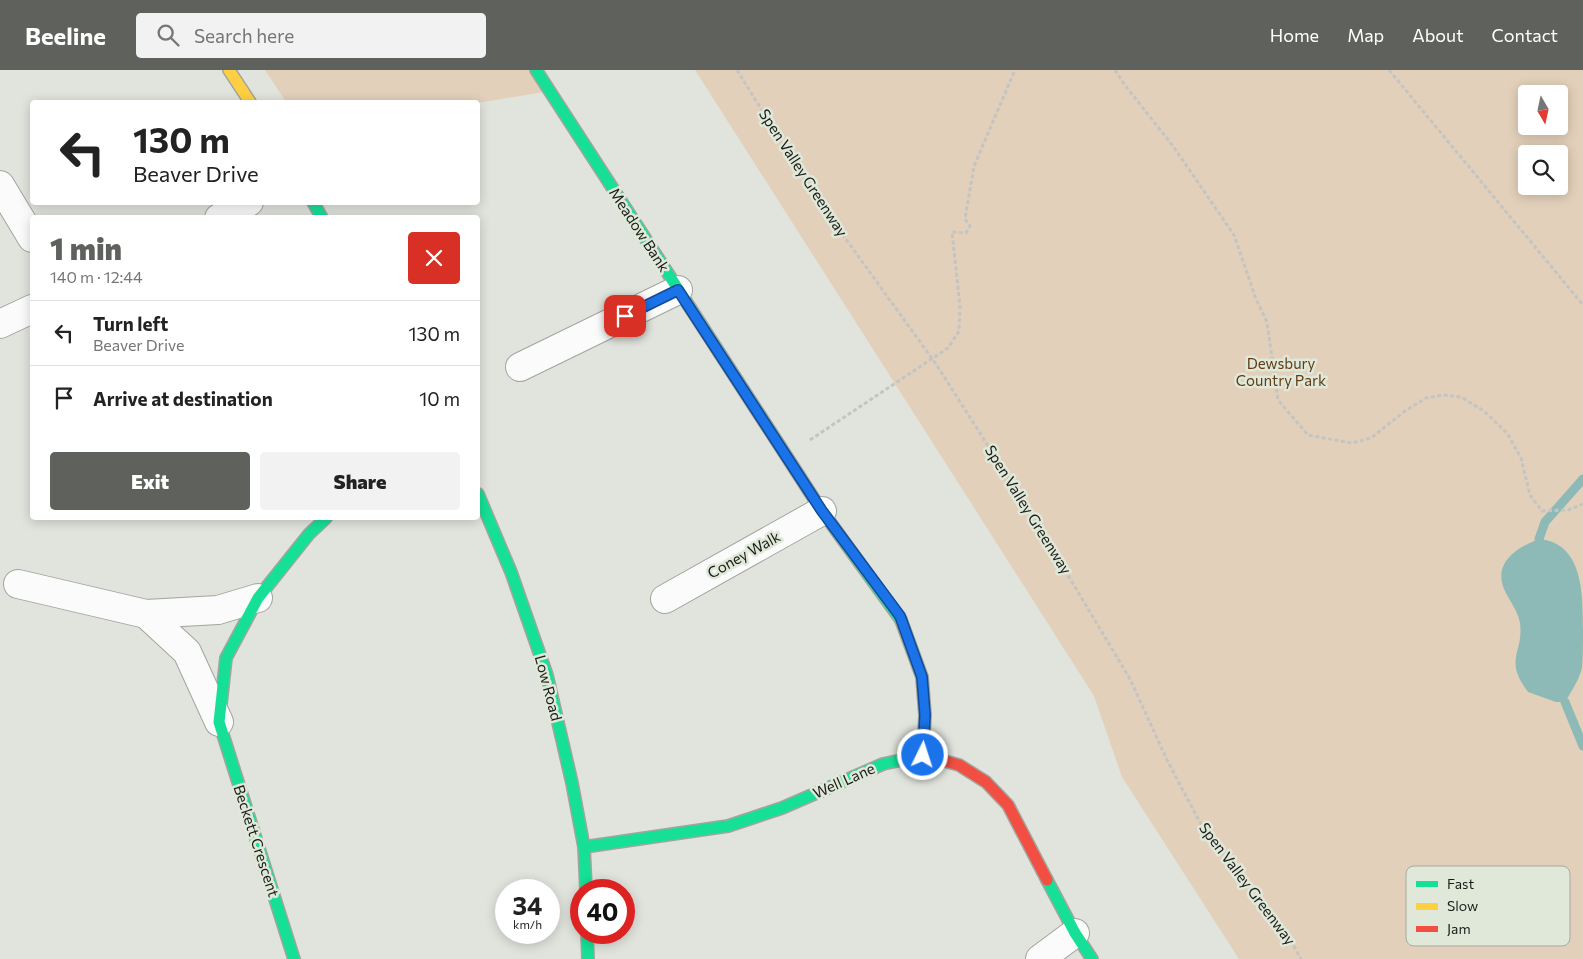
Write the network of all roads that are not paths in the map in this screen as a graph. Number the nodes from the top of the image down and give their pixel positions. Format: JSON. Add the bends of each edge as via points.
{"nodes":[{"id":1,"x":229,"y":70,"type":"edge"},
{"id":2,"x":536,"y":70,"type":"edge"},
{"id":3,"x":249,"y":100,"type":"edge"},
{"id":4,"x":0,"y":186,"type":"edge"},
{"id":5,"x":243,"y":205,"type":"edge"},
{"id":6,"x":225,"y":215,"type":"edge"},
{"id":7,"x":30,"y":235,"type":"edge"},
{"id":8,"x":678,"y":290,"type":"junction"},
{"id":9,"x":30,"y":310,"type":"edge"},
{"id":10,"x":0,"y":324,"type":"edge"},
{"id":11,"x":520,"y":367,"type":"dead end"},
{"id":12,"x":480,"y":499,"type":"edge"},
{"id":13,"x":822,"y":511,"type":"junction"},
{"id":14,"x":324,"y":520,"type":"edge"},
{"id":15,"x":18,"y":584,"type":"dead end"},
{"id":16,"x":258,"y":598,"type":"junction"},
{"id":17,"x":665,"y":599,"type":"dead end"},
{"id":18,"x":146,"y":614,"type":"junction"},
{"id":19,"x":219,"y":722,"type":"junction"},
{"id":20,"x":923,"y":755,"type":"junction"},
{"id":21,"x":584,"y":847,"type":"junction"},
{"id":22,"x":585,"y":879,"type":"edge"},
{"id":23,"x":1075,"y":933,"type":"junction"},
{"id":24,"x":588,"y":944,"type":"edge"},
{"id":25,"x":294,"y":959,"type":"edge"},
{"id":26,"x":588,"y":959,"type":"edge"},
{"id":27,"x":1040,"y":959,"type":"edge"},
{"id":28,"x":1092,"y":959,"type":"edge"}],
"edges":[{"from":1,"to":3,"type":"street"},
{"from":2,"to":8,"type":"street","name":"Meadow Bank"},
{"from":4,"to":7,"type":"street"},
{"from":5,"to":6,"type":"street"},
{"from":8,"to":11,"type":"street"},
{"from":8,"to":13,"type":"street","name":"Meadow Bank"},
{"from":9,"to":10,"type":"street"},
{"from":12,"to":21,"type":"street","name":"Low Road","via":[[512,572],[547,675]]},
{"from":13,"to":17,"type":"street","name":"Coney Walk"},
{"from":13,"to":20,"type":"street","name":"Meadow Bank","via":[[900,616],[922,677],[925,715]]},
{"from":14,"to":16,"type":"street","name":"Beckett Crescent"},
{"from":15,"to":18,"type":"street","name":"Beckett Crescent"},
{"from":16,"to":18,"type":"street","name":"Beckett Crescent","via":[[218,610]]},
{"from":16,"to":19,"type":"street","name":"Beckett Crescent","via":[[226,658]]},
{"from":18,"to":19,"type":"street","name":"Beckett Crescent","via":[[187,652]]},
{"from":19,"to":25,"type":"street","name":"Beckett Crescent"},
{"from":20,"to":21,"type":"street","name":"Well Lane","via":[[883,764],[782,808],[728,826]]},
{"from":20,"to":23,"type":"street","name":"Well Lane","via":[[959,765],[986,782],[1008,805]]},
{"from":21,"to":22,"type":"street","name":"Low Road"},
{"from":23,"to":27,"type":"street"},
{"from":23,"to":28,"type":"street","name":"Well Lane"},
{"from":24,"to":26,"type":"street"}]}
